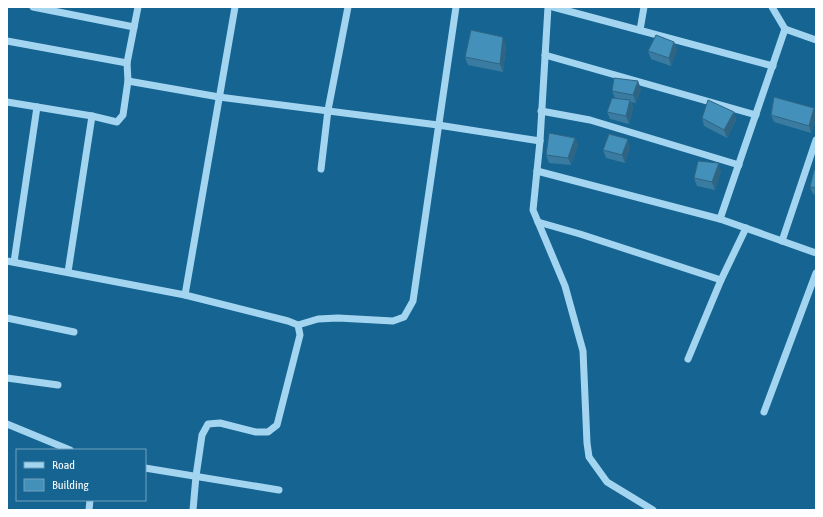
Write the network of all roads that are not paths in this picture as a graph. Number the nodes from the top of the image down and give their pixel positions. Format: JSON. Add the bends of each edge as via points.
{"nodes":[{"id":1,"x":34,"y":7,"type":"edge"},
{"id":2,"x":138,"y":7,"type":"edge"},
{"id":3,"x":235,"y":7,"type":"edge"},
{"id":4,"x":348,"y":7,"type":"edge"},
{"id":5,"x":456,"y":7,"type":"edge"},
{"id":6,"x":548,"y":7,"type":"edge"},
{"id":7,"x":553,"y":7,"type":"edge"},
{"id":8,"x":644,"y":7,"type":"edge"},
{"id":9,"x":772,"y":7,"type":"edge"},
{"id":10,"x":134,"y":27,"type":"junction"},
{"id":11,"x":785,"y":29,"type":"junction"},
{"id":12,"x":640,"y":30,"type":"junction"},
{"id":13,"x":816,"y":40,"type":"edge"},
{"id":14,"x":7,"y":41,"type":"edge"},
{"id":15,"x":545,"y":55,"type":"junction"},
{"id":16,"x":127,"y":63,"type":"junction"},
{"id":17,"x":773,"y":66,"type":"junction"},
{"id":18,"x":128,"y":81,"type":"junction"},
{"id":19,"x":219,"y":97,"type":"junction"},
{"id":20,"x":7,"y":102,"type":"edge"},
{"id":21,"x":38,"y":107,"type":"junction"},
{"id":22,"x":328,"y":110,"type":"junction"},
{"id":23,"x":542,"y":111,"type":"junction"},
{"id":24,"x":756,"y":115,"type":"junction"},
{"id":25,"x":92,"y":116,"type":"junction"},
{"id":26,"x":438,"y":125,"type":"junction"},
{"id":27,"x":816,"y":140,"type":"edge"},
{"id":28,"x":540,"y":141,"type":"junction"},
{"id":29,"x":739,"y":165,"type":"junction"},
{"id":30,"x":321,"y":169,"type":"dead end"},
{"id":31,"x":537,"y":171,"type":"junction"},
{"id":32,"x":720,"y":219,"type":"junction"},
{"id":33,"x":538,"y":222,"type":"junction"},
{"id":34,"x":746,"y":228,"type":"junction"},
{"id":35,"x":782,"y":241,"type":"junction"},
{"id":36,"x":816,"y":253,"type":"edge"},
{"id":37,"x":10,"y":261,"type":"edge"},
{"id":38,"x":68,"y":272,"type":"junction"},
{"id":39,"x":816,"y":273,"type":"edge"},
{"id":40,"x":721,"y":280,"type":"junction"},
{"id":41,"x":185,"y":295,"type":"junction"},
{"id":42,"x":7,"y":318,"type":"edge"},
{"id":43,"x":298,"y":325,"type":"junction"},
{"id":44,"x":74,"y":332,"type":"dead end"},
{"id":45,"x":688,"y":359,"type":"dead end"},
{"id":46,"x":7,"y":378,"type":"edge"},
{"id":47,"x":58,"y":385,"type":"dead end"},
{"id":48,"x":764,"y":412,"type":"dead end"},
{"id":49,"x":7,"y":424,"type":"edge"},
{"id":50,"x":68,"y":449,"type":"edge"},
{"id":51,"x":146,"y":468,"type":"edge"},
{"id":52,"x":196,"y":476,"type":"junction"},
{"id":53,"x":279,"y":490,"type":"dead end"},
{"id":54,"x":193,"y":510,"type":"edge"},
{"id":55,"x":653,"y":510,"type":"edge"}],
"edges":[{"from":1,"to":10,"type":"street"},
{"from":2,"to":10,"type":"street"},
{"from":3,"to":19,"type":"street"},
{"from":4,"to":22,"type":"street"},
{"from":5,"to":26,"type":"street"},
{"from":6,"to":15,"type":"street"},
{"from":7,"to":12,"type":"street"},
{"from":8,"to":12,"type":"street"},
{"from":9,"to":11,"type":"street"},
{"from":10,"to":16,"type":"street"},
{"from":11,"to":13,"type":"street"},
{"from":11,"to":17,"type":"street"},
{"from":12,"to":17,"type":"street"},
{"from":14,"to":16,"type":"street"},
{"from":15,"to":23,"type":"street"},
{"from":15,"to":24,"type":"street"},
{"from":16,"to":18,"type":"street"},
{"from":17,"to":24,"type":"street"},
{"from":18,"to":19,"type":"street"},
{"from":18,"to":25,"type":"street","via":[[120,120],[117,122]]},
{"from":19,"to":22,"type":"street"},
{"from":19,"to":41,"type":"street"},
{"from":20,"to":21,"type":"street"},
{"from":21,"to":25,"type":"street"},
{"from":21,"to":37,"type":"street"},
{"from":22,"to":26,"type":"street"},
{"from":22,"to":30,"type":"street"},
{"from":23,"to":28,"type":"street"},
{"from":23,"to":29,"type":"street","via":[[590,120]]},
{"from":24,"to":29,"type":"street"},
{"from":25,"to":38,"type":"street"},
{"from":26,"to":28,"type":"street"},
{"from":26,"to":43,"type":"street","via":[[413,301],[404,317],[393,321],[318,319]]},
{"from":27,"to":35,"type":"street"},
{"from":28,"to":31,"type":"street"},
{"from":29,"to":32,"type":"street"},
{"from":31,"to":32,"type":"street"},
{"from":31,"to":33,"type":"street","via":[[533,210]]},
{"from":32,"to":34,"type":"street"},
{"from":33,"to":40,"type":"street"},
{"from":33,"to":55,"type":"street","via":[[565,286],[582,351],[589,457],[607,482]]},
{"from":34,"to":35,"type":"street"},
{"from":34,"to":40,"type":"street"},
{"from":35,"to":36,"type":"street"},
{"from":37,"to":38,"type":"street"},
{"from":38,"to":41,"type":"street"},
{"from":39,"to":48,"type":"street"},
{"from":40,"to":45,"type":"street"},
{"from":41,"to":43,"type":"street","via":[[273,316]]},
{"from":42,"to":44,"type":"street"},
{"from":43,"to":52,"type":"street","via":[[300,335],[277,425],[268,432],[256,432],[220,423],[208,424],[202,435]]},
{"from":46,"to":47,"type":"street"},
{"from":49,"to":50,"type":"street"},
{"from":51,"to":52,"type":"street"},
{"from":52,"to":53,"type":"street"},
{"from":52,"to":54,"type":"street"}]}
